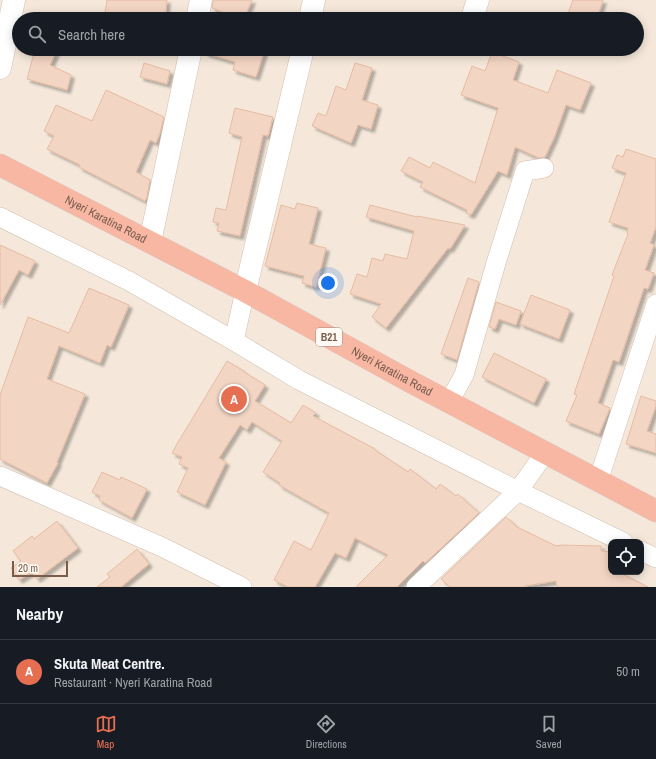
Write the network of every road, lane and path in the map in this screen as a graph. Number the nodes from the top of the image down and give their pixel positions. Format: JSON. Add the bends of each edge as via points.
{"nodes":[{"id":1,"x":14,"y":0,"type":"edge"},
{"id":2,"x":201,"y":0,"type":"edge"},
{"id":3,"x":314,"y":0,"type":"edge"},
{"id":4,"x":198,"y":12,"type":"edge"},
{"id":5,"x":311,"y":12,"type":"edge"},
{"id":6,"x":190,"y":56,"type":"edge"},
{"id":7,"x":301,"y":56,"type":"edge"},
{"id":8,"x":0,"y":68,"type":"edge"},
{"id":9,"x":0,"y":166,"type":"edge"},
{"id":10,"x":544,"y":168,"type":"dead end"},
{"id":11,"x":0,"y":216,"type":"edge"},
{"id":12,"x":150,"y":242,"type":"junction"},
{"id":13,"x":245,"y":291,"type":"junction"},
{"id":14,"x":656,"y":304,"type":"edge"},
{"id":15,"x":234,"y":341,"type":"junction"},
{"id":16,"x":449,"y":402,"type":"junction"},
{"id":17,"x":545,"y":453,"type":"junction"},
{"id":18,"x":0,"y":476,"type":"edge"},
{"id":19,"x":598,"y":481,"type":"junction"},
{"id":20,"x":518,"y":490,"type":"junction"},
{"id":21,"x":656,"y":511,"type":"edge"},
{"id":22,"x":617,"y":539,"type":"edge"},
{"id":23,"x":644,"y":552,"type":"edge"},
{"id":24,"x":656,"y":558,"type":"edge"},
{"id":25,"x":242,"y":587,"type":"edge"},
{"id":26,"x":416,"y":587,"type":"edge"}],
"edges":[{"from":1,"to":8,"type":"street"},
{"from":2,"to":4,"type":"street"},
{"from":3,"to":5,"type":"street"},
{"from":6,"to":12,"type":"street"},
{"from":7,"to":13,"type":"street"},
{"from":9,"to":12,"type":"highway","name":"Nyeri Karatina Road","number":"B21"},
{"from":10,"to":16,"type":"street","via":[[525,171],[464,375]]},
{"from":11,"to":15,"type":"street","via":[[129,281]]},
{"from":12,"to":13,"type":"highway","name":"Nyeri Karatina Road","number":"B21"},
{"from":13,"to":15,"type":"street"},
{"from":13,"to":16,"type":"highway","name":"Nyeri Karatina Road","number":"B21"},
{"from":14,"to":19,"type":"street"},
{"from":15,"to":20,"type":"street","via":[[300,380]]},
{"from":16,"to":17,"type":"highway","name":"Nyeri Karatina Road","number":"B21"},
{"from":17,"to":19,"type":"highway","name":"Nyeri Karatina Road","number":"B21"},
{"from":17,"to":20,"type":"street"},
{"from":18,"to":25,"type":"street","via":[[162,547]]},
{"from":19,"to":21,"type":"highway","name":"Nyeri Karatina Road","number":"B21"},
{"from":20,"to":22,"type":"street"},
{"from":20,"to":26,"type":"street"},
{"from":23,"to":24,"type":"street"}]}
